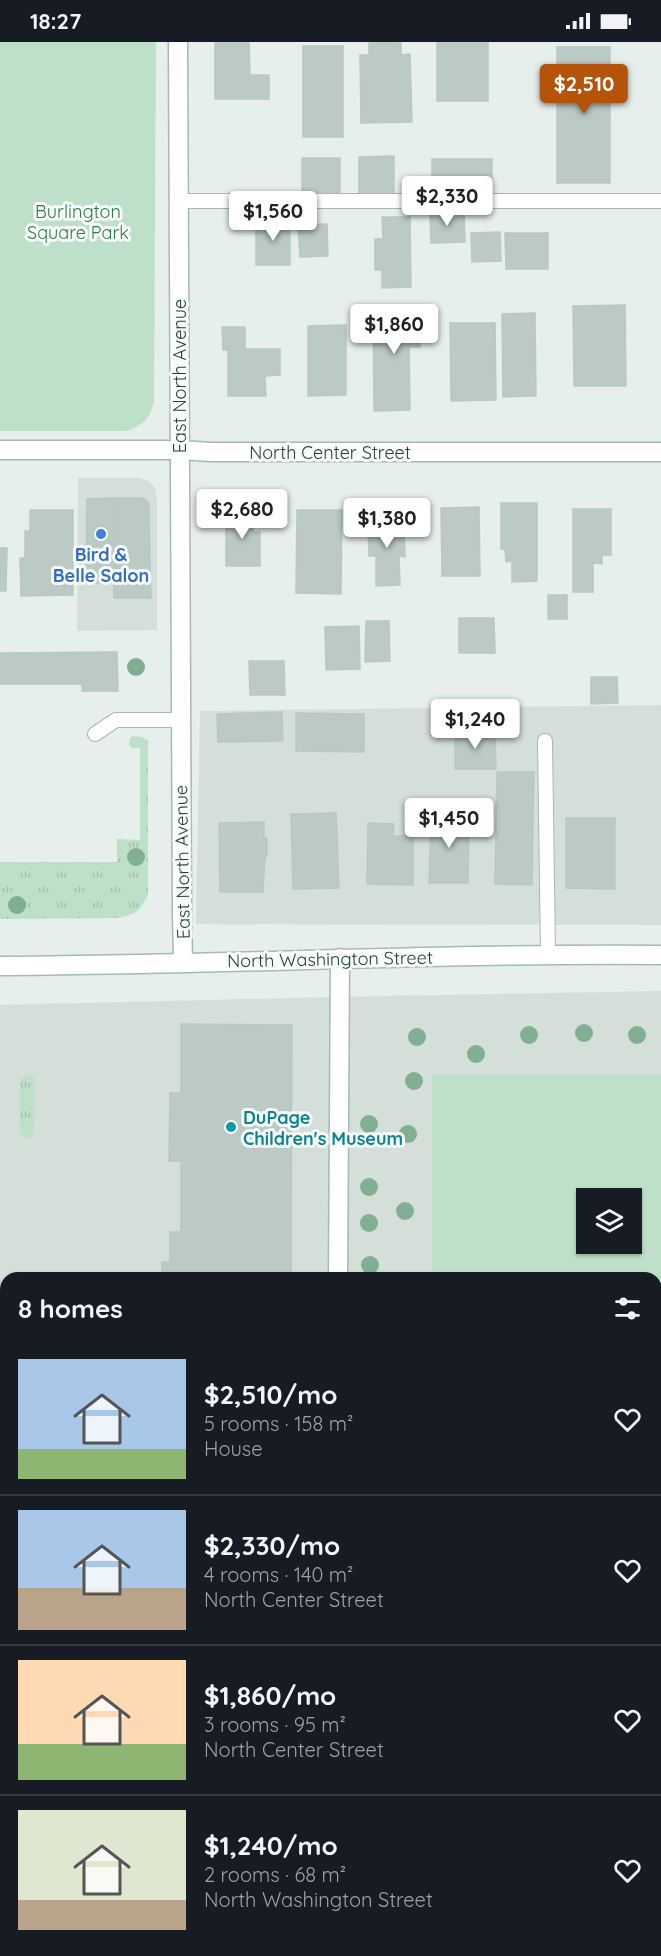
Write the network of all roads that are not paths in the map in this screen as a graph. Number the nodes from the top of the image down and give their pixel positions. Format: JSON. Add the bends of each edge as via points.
{"nodes":[{"id":1,"x":178,"y":42,"type":"edge"},
{"id":2,"x":178,"y":201,"type":"junction"},
{"id":3,"x":661,"y":201,"type":"edge"},
{"id":4,"x":0,"y":450,"type":"edge"},
{"id":5,"x":180,"y":450,"type":"junction"},
{"id":6,"x":661,"y":452,"type":"edge"},
{"id":7,"x":181,"y":720,"type":"junction"},
{"id":8,"x":95,"y":734,"type":"dead end"},
{"id":9,"x":545,"y":741,"type":"dead end"},
{"id":10,"x":548,"y":955,"type":"junction"},
{"id":11,"x":661,"y":955,"type":"edge"},
{"id":12,"x":340,"y":958,"type":"junction"},
{"id":13,"x":183,"y":963,"type":"junction"},
{"id":14,"x":0,"y":966,"type":"edge"},
{"id":15,"x":338,"y":1272,"type":"edge"}],
"edges":[{"from":1,"to":2,"type":"street","name":"East North Avenue"},
{"from":2,"to":3,"type":"lane"},
{"from":2,"to":5,"type":"street","name":"East North Avenue"},
{"from":4,"to":5,"type":"street","name":"North Center Street"},
{"from":5,"to":6,"type":"street","name":"North Center Street"},
{"from":5,"to":7,"type":"street","name":"East North Avenue"},
{"from":7,"to":8,"type":"lane","via":[[116,720]]},
{"from":7,"to":13,"type":"street","name":"East North Avenue"},
{"from":9,"to":10,"type":"lane"},
{"from":10,"to":11,"type":"street","name":"North Washington Street"},
{"from":10,"to":12,"type":"street","name":"North Washington Street"},
{"from":12,"to":13,"type":"street","name":"North Washington Street"},
{"from":12,"to":15,"type":"street"},
{"from":13,"to":14,"type":"street","name":"North Washington Street"}]}
